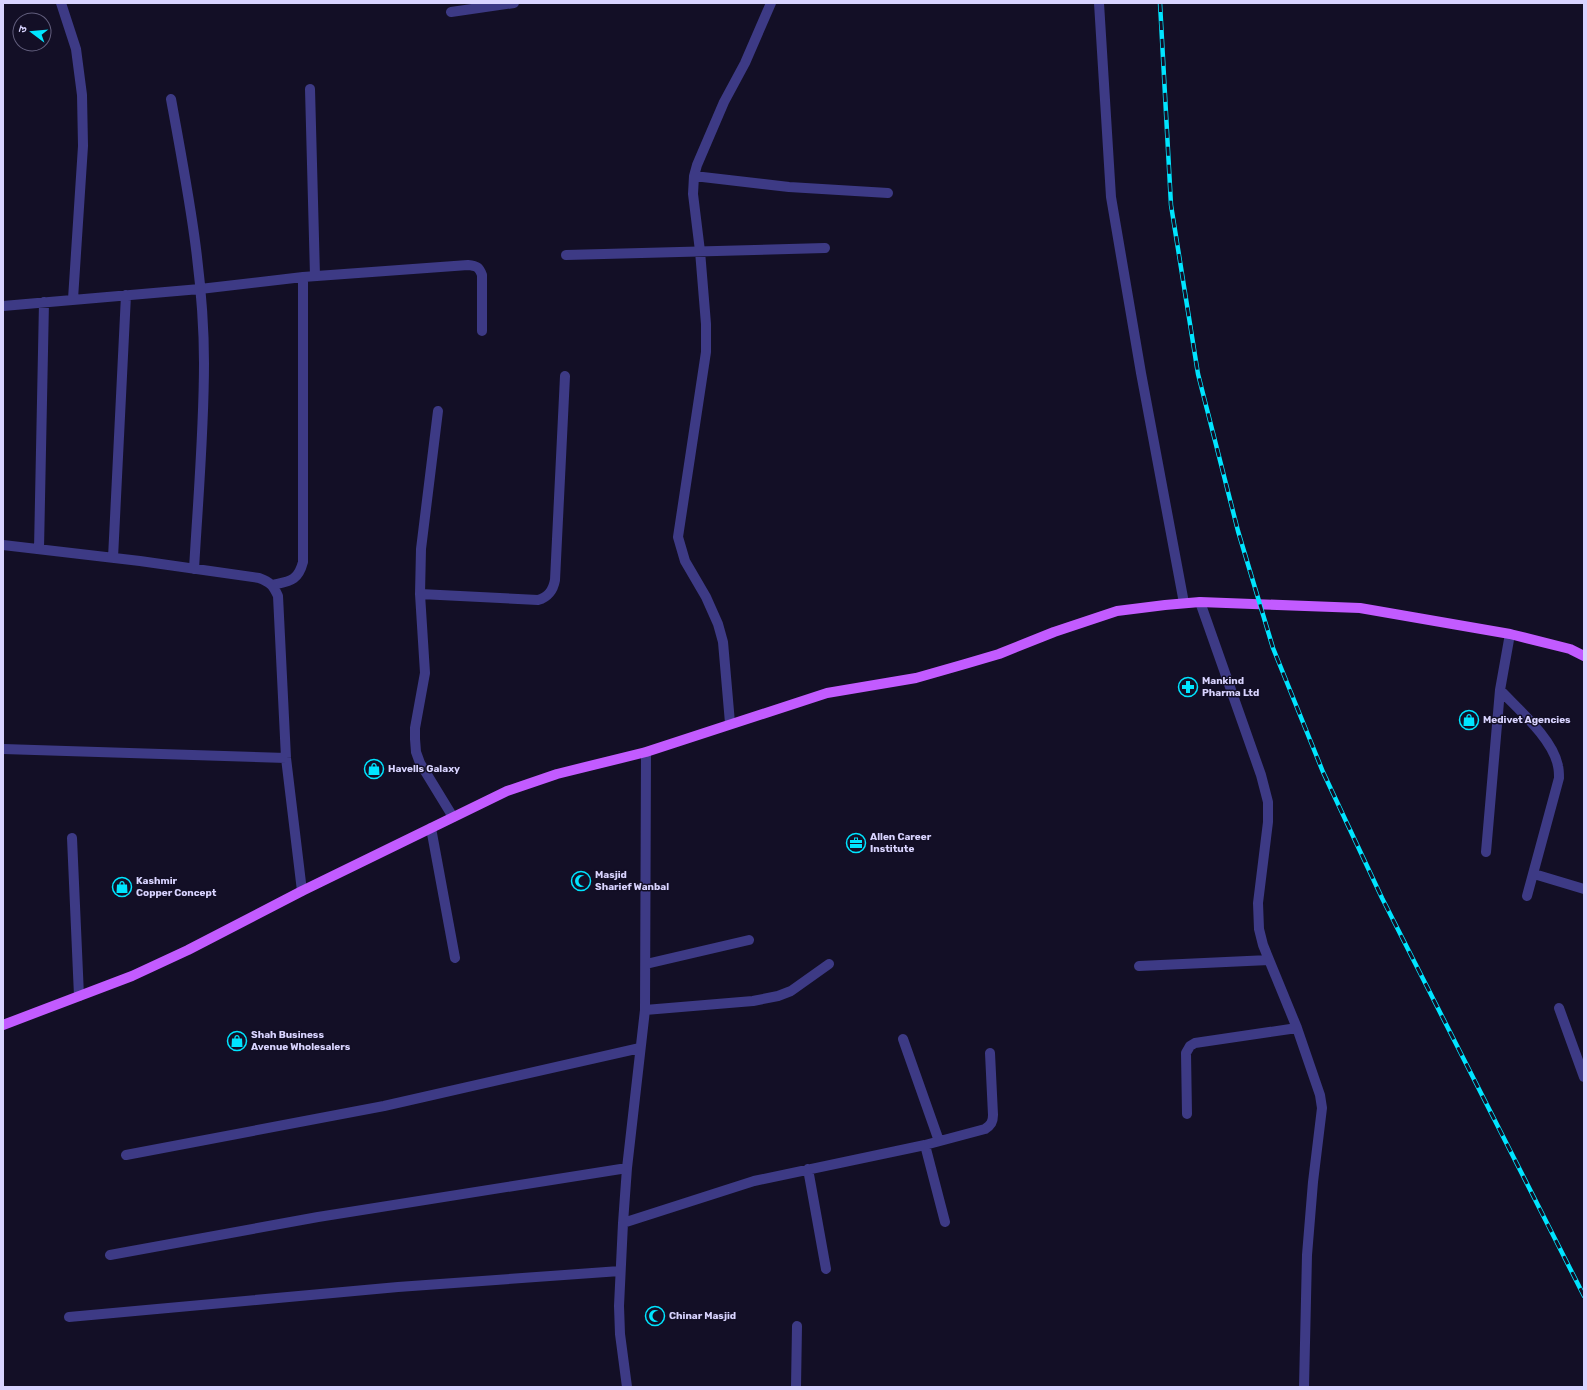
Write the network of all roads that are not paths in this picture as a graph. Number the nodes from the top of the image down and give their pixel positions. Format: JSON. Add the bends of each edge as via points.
{"nodes":[{"id":1,"x":61,"y":3,"type":"edge"},
{"id":2,"x":514,"y":3,"type":"edge"},
{"id":3,"x":771,"y":3,"type":"edge"},
{"id":4,"x":1099,"y":3,"type":"edge"},
{"id":5,"x":451,"y":12,"type":"dead end"},
{"id":6,"x":310,"y":89,"type":"dead end"},
{"id":7,"x":170,"y":99,"type":"dead end"},
{"id":8,"x":694,"y":176,"type":"junction"},
{"id":9,"x":888,"y":193,"type":"dead end"},
{"id":10,"x":826,"y":248,"type":"dead end"},
{"id":11,"x":700,"y":251,"type":"junction"},
{"id":12,"x":566,"y":255,"type":"dead end"},
{"id":13,"x":315,"y":276,"type":"junction"},
{"id":14,"x":303,"y":277,"type":"junction"},
{"id":15,"x":200,"y":289,"type":"junction"},
{"id":16,"x":126,"y":295,"type":"junction"},
{"id":17,"x":73,"y":299,"type":"junction"},
{"id":18,"x":44,"y":302,"type":"junction"},
{"id":19,"x":3,"y":306,"type":"edge"},
{"id":20,"x":482,"y":331,"type":"dead end"},
{"id":21,"x":565,"y":376,"type":"dead end"},
{"id":22,"x":438,"y":411,"type":"dead end"},
{"id":23,"x":3,"y":545,"type":"edge"},
{"id":24,"x":39,"y":548,"type":"junction"},
{"id":25,"x":113,"y":558,"type":"junction"},
{"id":26,"x":194,"y":569,"type":"junction"},
{"id":27,"x":273,"y":585,"type":"junction"},
{"id":28,"x":420,"y":594,"type":"junction"},
{"id":29,"x":1200,"y":602,"type":"junction"},
{"id":30,"x":1184,"y":603,"type":"junction"},
{"id":31,"x":1510,"y":634,"type":"junction"},
{"id":32,"x":1584,"y":656,"type":"edge"},
{"id":33,"x":1500,"y":690,"type":"junction"},
{"id":34,"x":730,"y":723,"type":"junction"},
{"id":35,"x":3,"y":749,"type":"edge"},
{"id":36,"x":646,"y":752,"type":"junction"},
{"id":37,"x":286,"y":758,"type":"junction"},
{"id":38,"x":453,"y":817,"type":"junction"},
{"id":39,"x":431,"y":828,"type":"junction"},
{"id":40,"x":72,"y":838,"type":"dead end"},
{"id":41,"x":1486,"y":852,"type":"dead end"},
{"id":42,"x":1534,"y":874,"type":"junction"},
{"id":43,"x":1584,"y":889,"type":"edge"},
{"id":44,"x":302,"y":891,"type":"junction"},
{"id":45,"x":1527,"y":896,"type":"dead end"},
{"id":46,"x":749,"y":940,"type":"dead end"},
{"id":47,"x":455,"y":958,"type":"dead end"},
{"id":48,"x":1269,"y":960,"type":"junction"},
{"id":49,"x":646,"y":964,"type":"junction"},
{"id":50,"x":829,"y":964,"type":"dead end"},
{"id":51,"x":1139,"y":966,"type":"dead end"},
{"id":52,"x":79,"y":996,"type":"junction"},
{"id":53,"x":1559,"y":1008,"type":"dead end"},
{"id":54,"x":645,"y":1010,"type":"junction"},
{"id":55,"x":3,"y":1025,"type":"edge"},
{"id":56,"x":1297,"y":1028,"type":"junction"},
{"id":57,"x":903,"y":1039,"type":"dead end"},
{"id":58,"x":640,"y":1048,"type":"junction"},
{"id":59,"x":990,"y":1053,"type":"dead end"},
{"id":60,"x":1584,"y":1077,"type":"edge"},
{"id":61,"x":1187,"y":1114,"type":"dead end"},
{"id":62,"x":939,"y":1141,"type":"junction"},
{"id":63,"x":925,"y":1145,"type":"junction"},
{"id":64,"x":126,"y":1156,"type":"dead end"},
{"id":65,"x":627,"y":1168,"type":"junction"},
{"id":66,"x":808,"y":1169,"type":"junction"},
{"id":67,"x":945,"y":1222,"type":"dead end"},
{"id":68,"x":623,"y":1223,"type":"junction"},
{"id":69,"x":110,"y":1255,"type":"dead end"},
{"id":70,"x":826,"y":1269,"type":"dead end"},
{"id":71,"x":620,"y":1271,"type":"junction"},
{"id":72,"x":69,"y":1317,"type":"dead end"},
{"id":73,"x":797,"y":1326,"type":"dead end"},
{"id":74,"x":627,"y":1387,"type":"edge"},
{"id":75,"x":796,"y":1387,"type":"edge"},
{"id":76,"x":1304,"y":1387,"type":"edge"}],
"edges":[{"from":1,"to":17,"type":"street","via":[[76,49],[82,95],[83,146]]},
{"from":2,"to":5,"type":"street"},
{"from":3,"to":8,"type":"street","via":[[745,63],[724,102]]},
{"from":4,"to":30,"type":"street","via":[[1111,197]]},
{"from":6,"to":13,"type":"street"},
{"from":7,"to":15,"type":"street","via":[[190,204]]},
{"from":8,"to":9,"type":"street","via":[[789,187]]},
{"from":8,"to":11,"type":"street","via":[[693,194]]},
{"from":10,"to":11,"type":"street"},
{"from":11,"to":12,"type":"street"},
{"from":11,"to":34,"type":"street","via":[[706,352],[678,537],[684,561],[706,597],[718,624],[723,642]]},
{"from":13,"to":14,"type":"street"},
{"from":13,"to":20,"type":"street","via":[[476,266],[482,275]]},
{"from":14,"to":15,"type":"street"},
{"from":14,"to":27,"type":"street","via":[[303,562],[296,578]]},
{"from":15,"to":16,"type":"street"},
{"from":15,"to":26,"type":"street","via":[[204,363]]},
{"from":16,"to":17,"type":"street"},
{"from":16,"to":25,"type":"street"},
{"from":17,"to":18,"type":"street"},
{"from":18,"to":19,"type":"street"},
{"from":18,"to":24,"type":"street"},
{"from":21,"to":28,"type":"street","via":[[555,580],[551,591],[545,598],[538,600]]},
{"from":22,"to":28,"type":"street","via":[[421,549]]},
{"from":23,"to":24,"type":"street"},
{"from":24,"to":25,"type":"street"},
{"from":25,"to":26,"type":"street"},
{"from":26,"to":27,"type":"street","via":[[259,578]]},
{"from":27,"to":37,"type":"street","via":[[278,596]]},
{"from":28,"to":38,"type":"street","via":[[425,673],[415,728],[416,752]]},
{"from":29,"to":30,"type":"main road"},
{"from":29,"to":31,"type":"main road","via":[[1360,608]]},
{"from":29,"to":48,"type":"street","via":[[1261,775],[1268,802],[1258,903],[1259,930]]},
{"from":30,"to":34,"type":"main road","via":[[1117,611],[965,664],[916,678],[827,692]]},
{"from":31,"to":32,"type":"main road","via":[[1570,649]]},
{"from":31,"to":33,"type":"street"},
{"from":33,"to":41,"type":"street"},
{"from":33,"to":42,"type":"street","via":[[1552,748],[1558,766],[1559,778]]},
{"from":34,"to":36,"type":"main road"},
{"from":35,"to":37,"type":"street"},
{"from":36,"to":38,"type":"main road","via":[[557,774],[514,788]]},
{"from":36,"to":49,"type":"street"},
{"from":37,"to":44,"type":"street"},
{"from":38,"to":39,"type":"main road"},
{"from":39,"to":44,"type":"main road"},
{"from":39,"to":47,"type":"street"},
{"from":40,"to":52,"type":"street"},
{"from":42,"to":43,"type":"street"},
{"from":42,"to":45,"type":"street"},
{"from":44,"to":52,"type":"main road","via":[[188,950],[132,976]]},
{"from":46,"to":49,"type":"street"},
{"from":48,"to":51,"type":"street"},
{"from":48,"to":56,"type":"street"},
{"from":49,"to":54,"type":"street"},
{"from":50,"to":54,"type":"street","via":[[791,991],[778,996],[753,1001]]},
{"from":52,"to":55,"type":"main road"},
{"from":53,"to":60,"type":"street"},
{"from":54,"to":58,"type":"street"},
{"from":56,"to":61,"type":"street","via":[[1195,1043],[1190,1046],[1186,1053]]},
{"from":56,"to":76,"type":"street","via":[[1322,1108],[1307,1256]]},
{"from":57,"to":62,"type":"street"},
{"from":58,"to":64,"type":"street","via":[[384,1106]]},
{"from":58,"to":65,"type":"street"},
{"from":59,"to":62,"type":"street","via":[[993,1121],[985,1129]]},
{"from":62,"to":63,"type":"street"},
{"from":63,"to":66,"type":"street"},
{"from":63,"to":67,"type":"street"},
{"from":65,"to":68,"type":"street"},
{"from":65,"to":69,"type":"street","via":[[318,1217]]},
{"from":66,"to":68,"type":"street","via":[[754,1181]]},
{"from":66,"to":70,"type":"street"},
{"from":68,"to":71,"type":"street"},
{"from":71,"to":72,"type":"street","via":[[398,1287]]},
{"from":71,"to":74,"type":"street","via":[[620,1334]]},
{"from":73,"to":75,"type":"street"}]}
